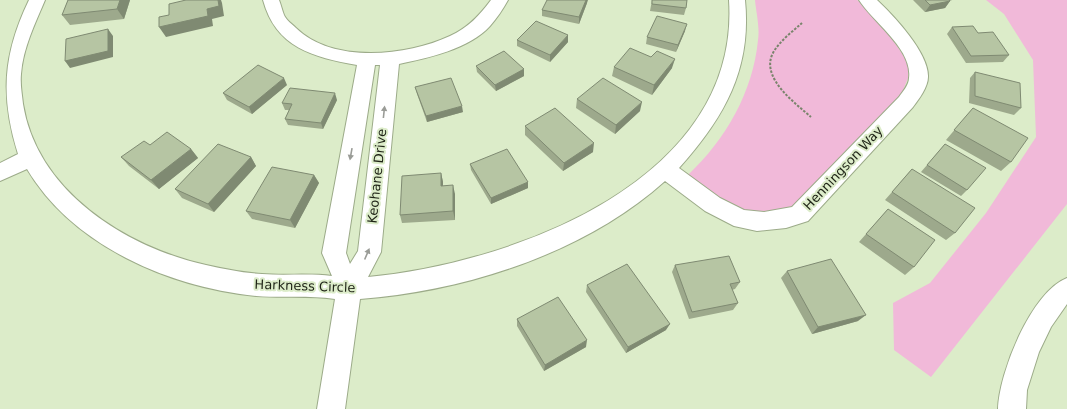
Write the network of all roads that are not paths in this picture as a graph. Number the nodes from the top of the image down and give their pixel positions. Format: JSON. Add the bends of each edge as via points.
{"nodes":[{"id":1,"x":36,"y":0,"type":"edge"},
{"id":2,"x":272,"y":0,"type":"edge"},
{"id":3,"x":500,"y":0,"type":"edge"},
{"id":4,"x":737,"y":0,"type":"edge"},
{"id":5,"x":868,"y":0,"type":"edge"},
{"id":6,"x":390,"y":59,"type":"junction"},
{"id":7,"x":367,"y":60,"type":"junction"},
{"id":8,"x":31,"y":157,"type":"junction"},
{"id":9,"x":665,"y":169,"type":"junction"},
{"id":10,"x":0,"y":173,"type":"edge"},
{"id":11,"x":349,"y":289,"type":"junction"},
{"id":12,"x":1067,"y":289,"type":"edge"},
{"id":13,"x":331,"y":409,"type":"edge"},
{"id":14,"x":1012,"y":409,"type":"edge"}],
"edges":[{"from":1,"to":8,"type":"street","name":"Harkness Circle","via":[[15,52],[11,85],[17,129]]},
{"from":2,"to":7,"type":"street","via":[[277,20],[298,41],[328,54]]},
{"from":3,"to":6,"type":"street","via":[[486,22],[466,36],[432,51]]},
{"from":4,"to":9,"type":"street","name":"Harkness Circle","via":[[740,19],[737,49],[726,86],[705,123]]},
{"from":5,"to":9,"type":"street","name":"Henningson Way","via":[[908,46],[917,63],[920,77],[906,102],[800,214],[781,221],[742,219],[712,204]]},
{"from":6,"to":7,"type":"street"},
{"from":11,"to":6,"type":"street","name":"Keohane Drive","one_way":true,"via":[[369,252]]},
{"from":7,"to":11,"type":"street","name":"Keohane Drive","one_way":true,"via":[[334,254]]},
{"from":8,"to":10,"type":"street"},
{"from":8,"to":11,"type":"street","name":"Harkness Circle","via":[[42,179],[82,219],[132,250],[182,270],[252,285],[316,285]]},
{"from":9,"to":11,"type":"street","name":"Harkness Circle","via":[[610,211],[562,237],[504,260],[427,280]]},
{"from":11,"to":13,"type":"street","name":"Keohane Drive"},
{"from":12,"to":14,"type":"street","via":[[1061,293],[1041,320],[1019,371]]}]}
